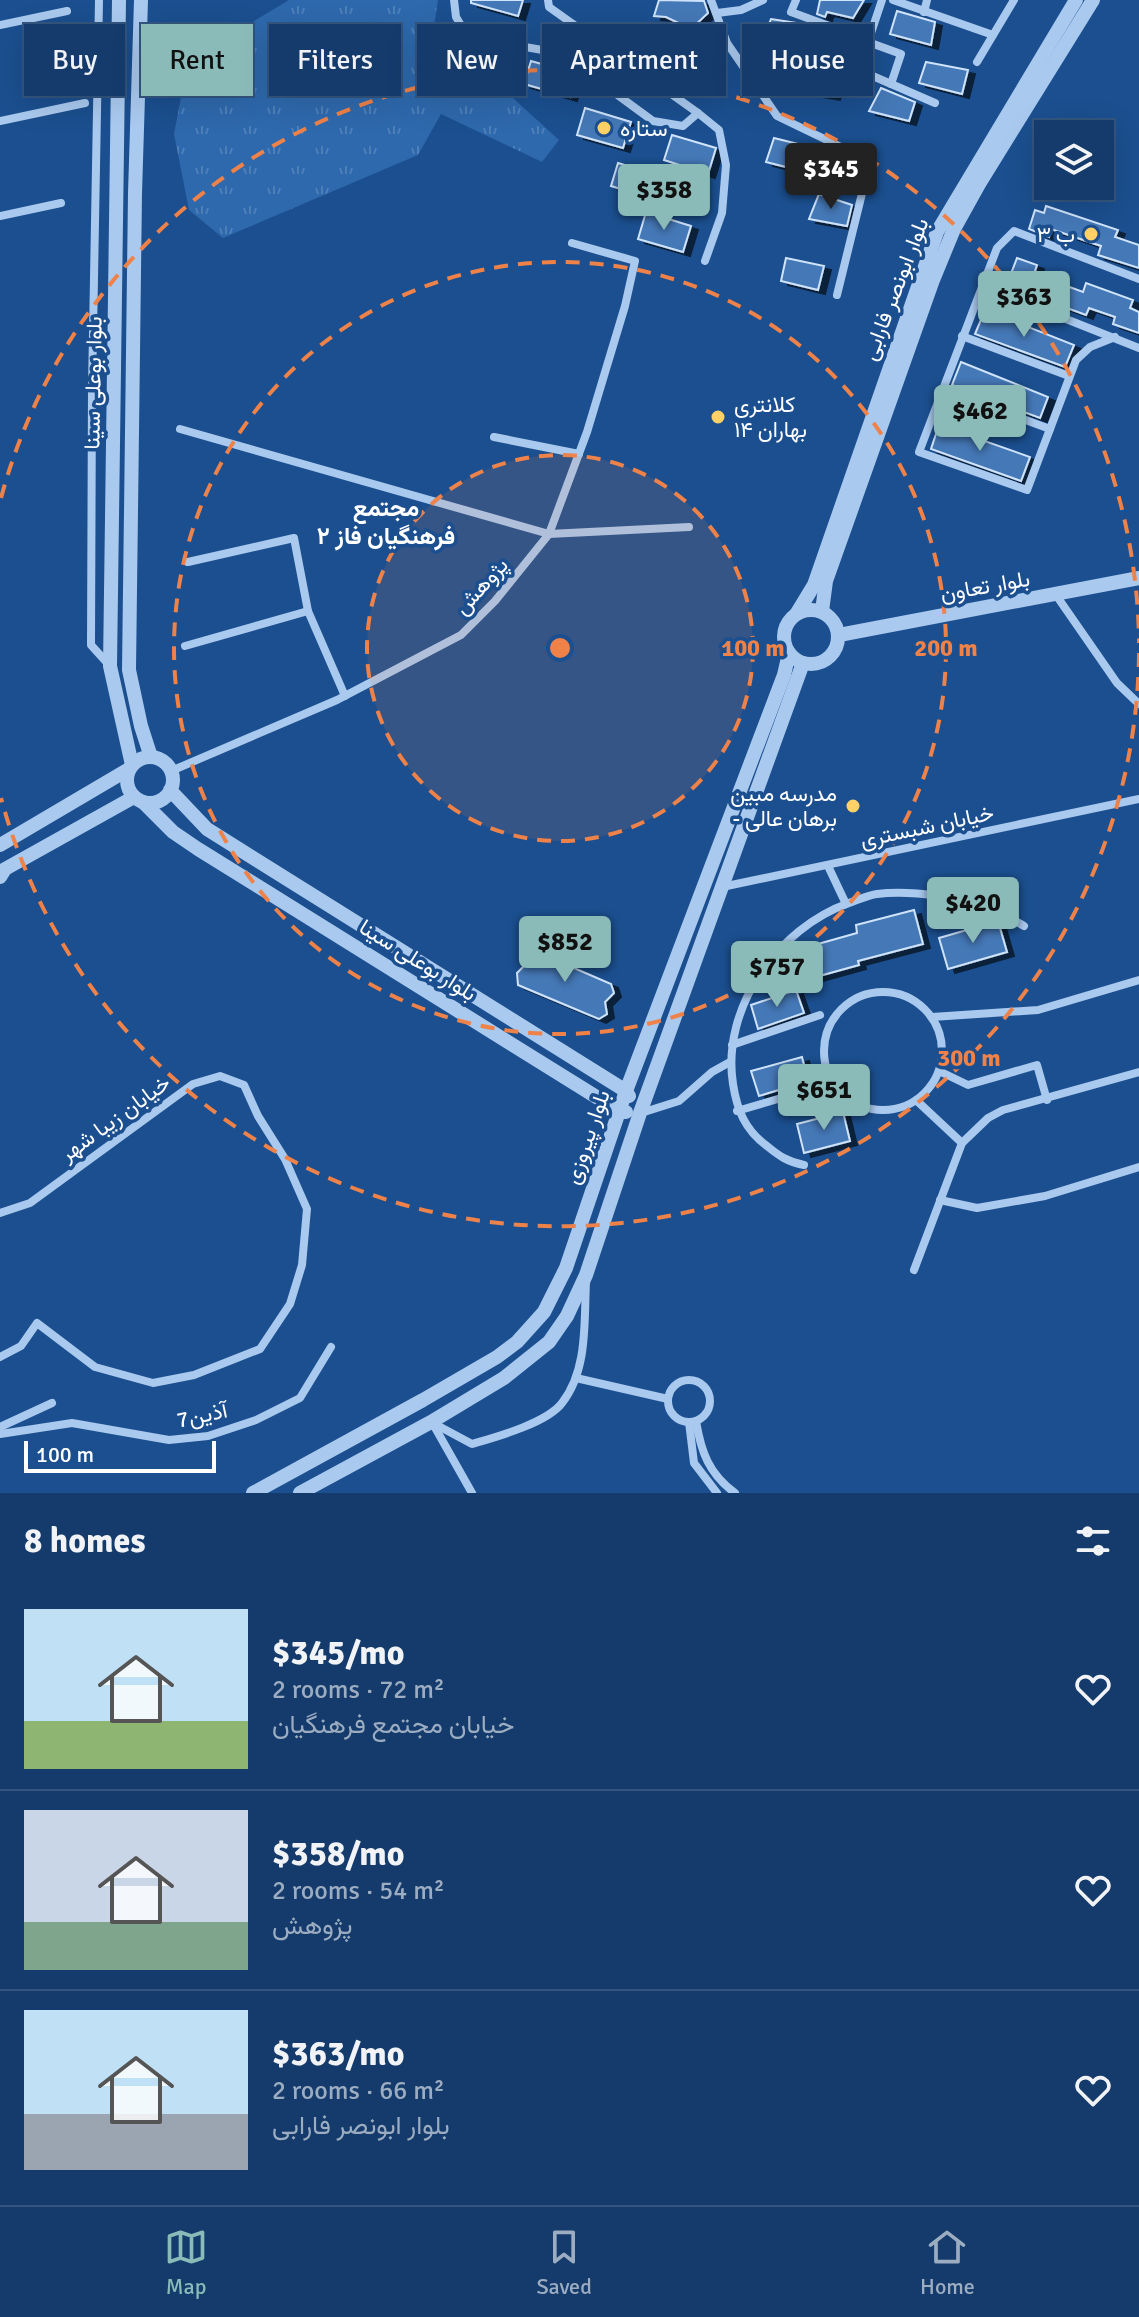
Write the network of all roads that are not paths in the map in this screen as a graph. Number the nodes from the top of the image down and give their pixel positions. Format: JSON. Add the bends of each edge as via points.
{"nodes":[{"id":1,"x":99,"y":0,"type":"edge"},
{"id":2,"x":119,"y":0,"type":"edge"},
{"id":3,"x":141,"y":0,"type":"edge"},
{"id":4,"x":454,"y":0,"type":"edge"},
{"id":5,"x":548,"y":0,"type":"edge"},
{"id":6,"x":711,"y":0,"type":"edge"},
{"id":7,"x":763,"y":0,"type":"edge"},
{"id":8,"x":796,"y":0,"type":"edge"},
{"id":9,"x":882,"y":0,"type":"edge"},
{"id":10,"x":893,"y":0,"type":"edge"},
{"id":11,"x":927,"y":0,"type":"edge"},
{"id":12,"x":1014,"y":0,"type":"edge"},
{"id":13,"x":1076,"y":0,"type":"edge"},
{"id":14,"x":1093,"y":0,"type":"edge"},
{"id":15,"x":67,"y":11,"type":"dead end"},
{"id":16,"x":924,"y":12,"type":"junction"},
{"id":17,"x":717,"y":13,"type":"junction"},
{"id":18,"x":0,"y":25,"type":"edge"},
{"id":19,"x":993,"y":35,"type":"junction"},
{"id":20,"x":977,"y":62,"type":"dead end"},
{"id":21,"x":891,"y":84,"type":"junction"},
{"id":22,"x":85,"y":103,"type":"dead end"},
{"id":23,"x":935,"y":103,"type":"dead end"},
{"id":24,"x":698,"y":113,"type":"junction"},
{"id":25,"x":0,"y":121,"type":"edge"},
{"id":26,"x":135,"y":193,"type":"junction"},
{"id":27,"x":118,"y":194,"type":"junction"},
{"id":28,"x":61,"y":203,"type":"dead end"},
{"id":29,"x":0,"y":216,"type":"edge"},
{"id":30,"x":572,"y":243,"type":"dead end"},
{"id":31,"x":705,"y":261,"type":"dead end"},
{"id":32,"x":1139,"y":279,"type":"edge"},
{"id":33,"x":983,"y":286,"type":"junction"},
{"id":34,"x":837,"y":295,"type":"dead end"},
{"id":35,"x":962,"y":336,"type":"junction"},
{"id":36,"x":1115,"y":337,"type":"junction"},
{"id":37,"x":1139,"y":348,"type":"edge"},
{"id":38,"x":1069,"y":376,"type":"junction"},
{"id":39,"x":942,"y":389,"type":"junction"},
{"id":40,"x":180,"y":429,"type":"dead end"},
{"id":41,"x":1050,"y":429,"type":"junction"},
{"id":42,"x":494,"y":437,"type":"dead end"},
{"id":43,"x":579,"y":454,"type":"junction"},
{"id":44,"x":858,"y":475,"type":"junction"},
{"id":45,"x":689,"y":527,"type":"dead end"},
{"id":46,"x":549,"y":534,"type":"junction"},
{"id":47,"x":188,"y":562,"type":"dead end"},
{"id":48,"x":1139,"y":578,"type":"edge"},
{"id":49,"x":1056,"y":595,"type":"junction"},
{"id":50,"x":308,"y":611,"type":"junction"},
{"id":51,"x":822,"y":611,"type":"junction"},
{"id":52,"x":797,"y":613,"type":"junction"},
{"id":53,"x":839,"y":635,"type":"junction"},
{"id":54,"x":185,"y":646,"type":"dead end"},
{"id":55,"x":789,"y":653,"type":"junction"},
{"id":56,"x":803,"y":663,"type":"junction"},
{"id":57,"x":110,"y":666,"type":"junction"},
{"id":58,"x":345,"y":696,"type":"junction"},
{"id":59,"x":1139,"y":704,"type":"edge"},
{"id":60,"x":151,"y":757,"type":"junction"},
{"id":61,"x":130,"y":767,"type":"junction"},
{"id":62,"x":171,"y":771,"type":"junction"},
{"id":63,"x":170,"y":790,"type":"junction"},
{"id":64,"x":1139,"y":799,"type":"edge"},
{"id":65,"x":139,"y":800,"type":"junction"},
{"id":66,"x":0,"y":845,"type":"edge"},
{"id":67,"x":828,"y":866,"type":"junction"},
{"id":68,"x":0,"y":877,"type":"edge"},
{"id":69,"x":722,"y":887,"type":"junction"},
{"id":70,"x":846,"y":904,"type":"junction"},
{"id":71,"x":1024,"y":926,"type":"dead end"},
{"id":72,"x":1139,"y":980,"type":"edge"},
{"id":73,"x":820,"y":1015,"type":"dead end"},
{"id":74,"x":932,"y":1017,"type":"junction"},
{"id":75,"x":732,"y":1045,"type":"junction"},
{"id":76,"x":730,"y":1062,"type":"junction"},
{"id":77,"x":939,"y":1071,"type":"junction"},
{"id":78,"x":1139,"y":1072,"type":"edge"},
{"id":79,"x":833,"y":1083,"type":"junction"},
{"id":80,"x":626,"y":1091,"type":"junction"},
{"id":81,"x":916,"y":1100,"type":"junction"},
{"id":82,"x":1047,"y":1100,"type":"junction"},
{"id":83,"x":619,"y":1111,"type":"junction"},
{"id":84,"x":737,"y":1111,"type":"junction"},
{"id":85,"x":640,"y":1113,"type":"junction"},
{"id":86,"x":962,"y":1143,"type":"junction"},
{"id":87,"x":804,"y":1165,"type":"dead end"},
{"id":88,"x":1139,"y":1167,"type":"edge"},
{"id":89,"x":940,"y":1200,"type":"junction"},
{"id":90,"x":0,"y":1213,"type":"edge"},
{"id":91,"x":914,"y":1270,"type":"dead end"},
{"id":92,"x":586,"y":1275,"type":"junction"},
{"id":93,"x":331,"y":1347,"type":"dead end"},
{"id":94,"x":0,"y":1357,"type":"edge"},
{"id":95,"x":576,"y":1378,"type":"junction"},
{"id":96,"x":668,"y":1399,"type":"junction"},
{"id":97,"x":52,"y":1403,"type":"dead end"},
{"id":98,"x":692,"y":1421,"type":"junction"},
{"id":99,"x":431,"y":1422,"type":"junction"},
{"id":100,"x":0,"y":1427,"type":"edge"},
{"id":101,"x":0,"y":1434,"type":"edge"},
{"id":102,"x":253,"y":1493,"type":"edge"},
{"id":103,"x":300,"y":1493,"type":"edge"},
{"id":104,"x":472,"y":1493,"type":"edge"},
{"id":105,"x":717,"y":1493,"type":"edge"},
{"id":106,"x":735,"y":1493,"type":"edge"}],
"edges":[{"from":1,"to":57,"type":"street","via":[[90,617],[91,645]]},
{"from":2,"to":27,"type":"street","name":"بلوار بوعلی سینا"},
{"from":3,"to":26,"type":"street","name":"بلوار بوعلی سینا"},
{"from":4,"to":24,"type":"street","via":[[456,17],[468,37],[548,51],[578,66],[653,121],[683,126]]},
{"from":5,"to":24,"type":"street","via":[[549,7]]},
{"from":6,"to":17,"type":"street"},
{"from":7,"to":17,"type":"street"},
{"from":8,"to":21,"type":"street","via":[[791,12],[851,34],[838,61]]},
{"from":9,"to":21,"type":"street","via":[[868,42],[901,54]]},
{"from":10,"to":16,"type":"street"},
{"from":11,"to":16,"type":"street"},
{"from":12,"to":19,"type":"street"},
{"from":13,"to":44,"type":"street","name":"بلوار ابونصر فارابی","via":[[937,232]]},
{"from":14,"to":44,"type":"street","name":"بلوار ابونصر فارابی","via":[[954,229]]},
{"from":15,"to":18,"type":"street"},
{"from":16,"to":19,"type":"street"},
{"from":17,"to":34,"type":"street","via":[[727,43],[777,116],[870,161]]},
{"from":19,"to":20,"type":"street"},
{"from":21,"to":23,"type":"street"},
{"from":22,"to":25,"type":"street"},
{"from":24,"to":31,"type":"street","via":[[719,130],[726,165],[722,213]]},
{"from":26,"to":27,"type":"street"},
{"from":26,"to":60,"type":"street","name":"بلوار بوعلی سینا","via":[[129,670]]},
{"from":27,"to":57,"type":"street","name":"بلوار بوعلی سینا"},
{"from":28,"to":29,"type":"street"},
{"from":30,"to":43,"type":"street","name":"پژوهش","via":[[635,261]]},
{"from":32,"to":33,"type":"street","via":[[1014,231],[997,248]]},
{"from":33,"to":35,"type":"street"},
{"from":33,"to":36,"type":"street"},
{"from":35,"to":38,"type":"street"},
{"from":35,"to":39,"type":"street"},
{"from":36,"to":37,"type":"street"},
{"from":36,"to":38,"type":"street","via":[[1090,347]]},
{"from":38,"to":41,"type":"street"},
{"from":39,"to":41,"type":"street"},
{"from":39,"to":41,"type":"street","via":[[919,452],[1027,490]]},
{"from":40,"to":46,"type":"street"},
{"from":42,"to":43,"type":"street"},
{"from":43,"to":46,"type":"street","name":"پژوهش"},
{"from":44,"to":51,"type":"street","name":"بلوار ابونصر فارابی"},
{"from":44,"to":52,"type":"street","name":"بلوار ابونصر فارابی","via":[[814,585]]},
{"from":45,"to":46,"type":"street"},
{"from":46,"to":58,"type":"street","name":"پژوهش","via":[[461,635]]},
{"from":47,"to":50,"type":"street","via":[[294,538]]},
{"from":48,"to":49,"type":"street","name":"بلوار تعاون"},
{"from":49,"to":53,"type":"street","name":"بلوار تعاون"},
{"from":49,"to":59,"type":"street","via":[[1117,683]]},
{"from":50,"to":54,"type":"street"},
{"from":50,"to":58,"type":"street"},
{"from":51,"to":52,"type":"street"},
{"from":51,"to":53,"type":"street"},
{"from":52,"to":55,"type":"street","via":[[783,636]]},
{"from":53,"to":56,"type":"street","via":[[832,655]]},
{"from":55,"to":56,"type":"street"},
{"from":55,"to":80,"type":"street","name":"بلوار پیروزی"},
{"from":56,"to":69,"type":"street","name":"بلوار پیروزی"},
{"from":57,"to":61,"type":"street","name":"بلوار بوعلی سینا"},
{"from":58,"to":62,"type":"street","name":"پژوهش"},
{"from":60,"to":61,"type":"street"},
{"from":60,"to":62,"type":"street"},
{"from":61,"to":65,"type":"street","via":[[128,789]]},
{"from":61,"to":66,"type":"street"},
{"from":62,"to":63,"type":"street"},
{"from":63,"to":65,"type":"street","via":[[154,803]]},
{"from":63,"to":80,"type":"street","name":"بلوار بوعلی سینا","via":[[207,829]]},
{"from":64,"to":67,"type":"street","name":"خیابان شبستری"},
{"from":65,"to":68,"type":"street","via":[[17,862]]},
{"from":65,"to":83,"type":"street","name":"بلوار بوعلی سینا","via":[[198,849]]},
{"from":67,"to":69,"type":"street","name":"خیابان شبستری"},
{"from":67,"to":70,"type":"street"},
{"from":69,"to":85,"type":"street","name":"بلوار پیروزی"},
{"from":70,"to":71,"type":"street","via":[[875,894],[919,894],[995,909]]},
{"from":70,"to":75,"type":"street","via":[[794,933],[761,972]]},
{"from":72,"to":74,"type":"street","via":[[1038,1010]]},
{"from":73,"to":75,"type":"street"},
{"from":74,"to":77,"type":"street","via":[[940,1034]]},
{"from":74,"to":79,"type":"street","via":[[899,994],[879,992],[842,1008],[824,1044]]},
{"from":75,"to":76,"type":"street"},
{"from":76,"to":84,"type":"street"},
{"from":76,"to":85,"type":"street","via":[[679,1101]]},
{"from":77,"to":81,"type":"street"},
{"from":77,"to":82,"type":"street","via":[[968,1085],[1037,1065]]},
{"from":78,"to":82,"type":"street"},
{"from":79,"to":81,"type":"street","via":[[862,1107],[899,1108]]},
{"from":79,"to":84,"type":"street"},
{"from":80,"to":83,"type":"street","name":"بلوار پیروزی"},
{"from":80,"to":85,"type":"street","name":"بلوار بوعلی سینا"},
{"from":81,"to":86,"type":"street"},
{"from":82,"to":86,"type":"street","via":[[1003,1110]]},
{"from":83,"to":85,"type":"street","name":"بلوار بوعلی سینا"},
{"from":83,"to":102,"type":"street","name":"بلوار پیروزی","via":[[566,1268],[544,1312],[525,1334],[497,1357]]},
{"from":84,"to":87,"type":"street","via":[[755,1137],[789,1163]]},
{"from":85,"to":92,"type":"street","name":"بلوار پیروزی"},
{"from":86,"to":89,"type":"street"},
{"from":88,"to":89,"type":"street","via":[[1045,1196],[977,1208]]},
{"from":89,"to":91,"type":"street"},
{"from":90,"to":94,"type":"street","name":"خیابان زیبا شهر","via":[[30,1203],[193,1084],[220,1076],[244,1085],[307,1209],[302,1265],[290,1304],[260,1349],[194,1375],[153,1383],[95,1367],[37,1323],[21,1346]]},
{"from":92,"to":95,"type":"street"},
{"from":92,"to":99,"type":"street","name":"بلوار پیروزی","via":[[549,1342],[504,1378]]},
{"from":93,"to":101,"type":"street","name":"آذین7","via":[[300,1398],[208,1436],[169,1440],[72,1423]]},
{"from":95,"to":96,"type":"street"},
{"from":95,"to":99,"type":"street","via":[[561,1406],[517,1431],[472,1444]]},
{"from":96,"to":98,"type":"street","via":[[671,1413]]},
{"from":96,"to":98,"type":"street","via":[[679,1383],[699,1383],[708,1393],[709,1406]]},
{"from":97,"to":100,"type":"street"},
{"from":98,"to":105,"type":"street","via":[[694,1463]]},
{"from":98,"to":106,"type":"street","via":[[708,1465]]},
{"from":99,"to":103,"type":"street","name":"بلوار پیروزی"},
{"from":99,"to":104,"type":"street"}]}
